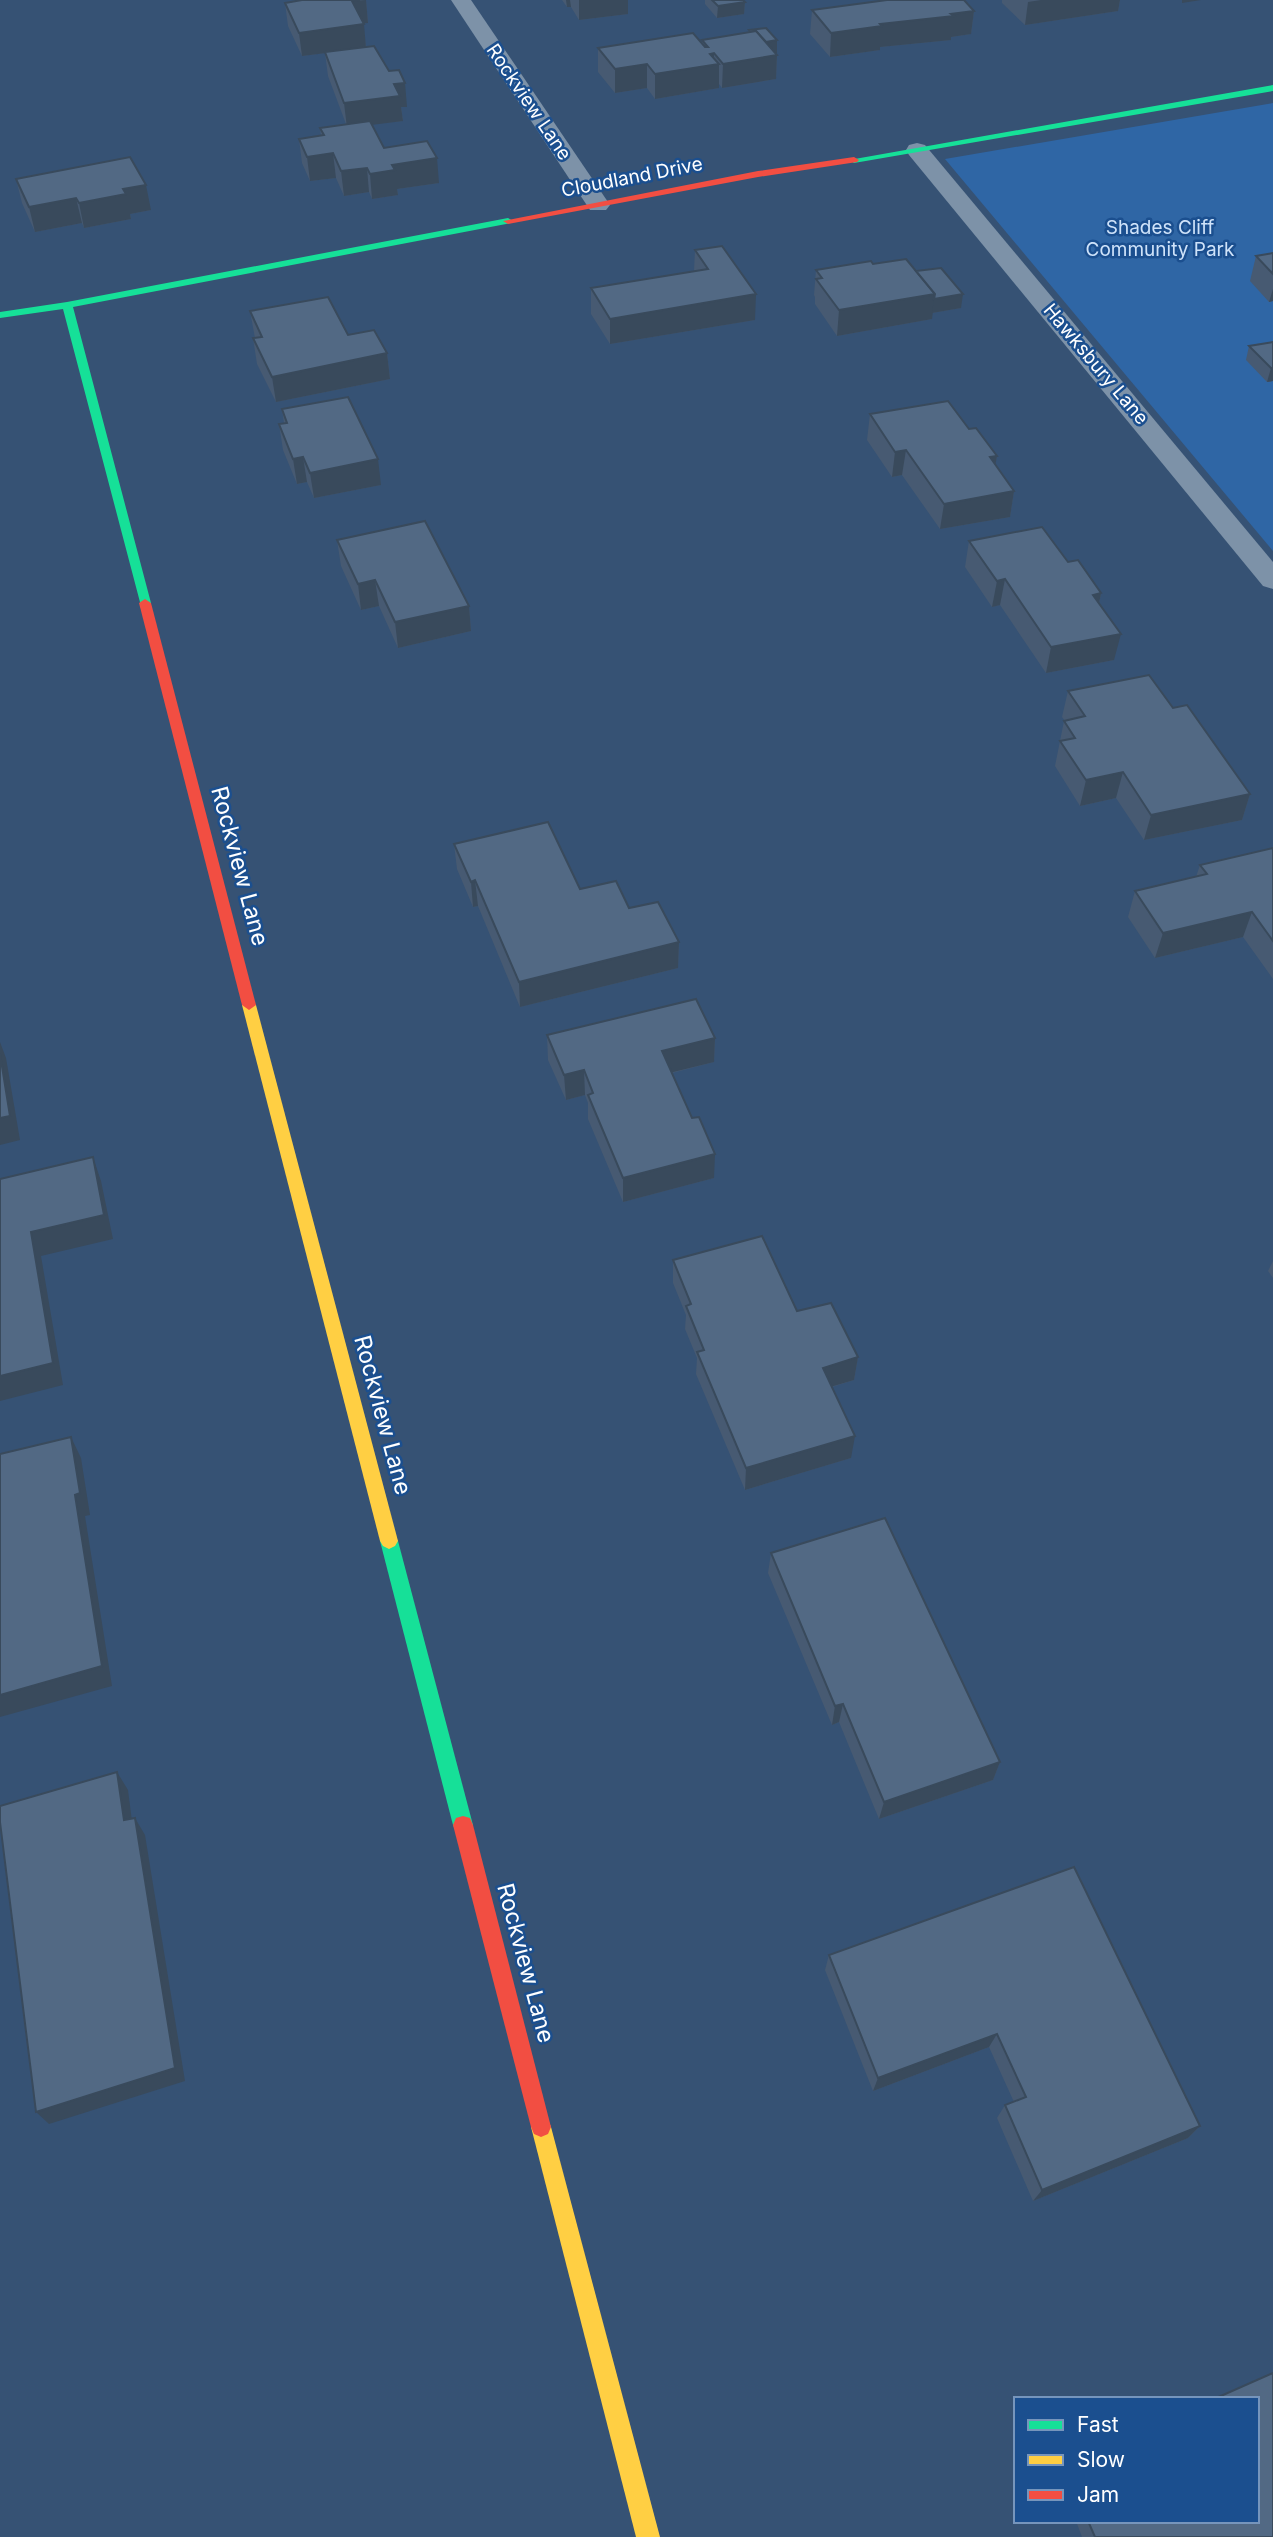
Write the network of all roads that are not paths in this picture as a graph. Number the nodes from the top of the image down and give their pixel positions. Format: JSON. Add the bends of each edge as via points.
{"nodes":[{"id":1,"x":461,"y":0,"type":"edge"},
{"id":2,"x":1273,"y":88,"type":"edge"},
{"id":3,"x":917,"y":150,"type":"junction"},
{"id":4,"x":598,"y":205,"type":"junction"},
{"id":5,"x":67,"y":305,"type":"junction"},
{"id":6,"x":0,"y":315,"type":"edge"},
{"id":7,"x":1273,"y":580,"type":"edge"},
{"id":8,"x":648,"y":2537,"type":"edge"}],
"edges":[{"from":1,"to":4,"type":"street","name":"Rockview Lane"},
{"from":2,"to":3,"type":"street","name":"Cloudland Drive"},
{"from":3,"to":4,"type":"street","name":"Cloudland Drive"},
{"from":3,"to":7,"type":"street","name":"Hawksbury Lane"},
{"from":4,"to":5,"type":"street","name":"Cloudland Drive"},
{"from":5,"to":6,"type":"street","name":"Cloudland Drive"},
{"from":5,"to":8,"type":"street","name":"Rockview Lane"}]}
